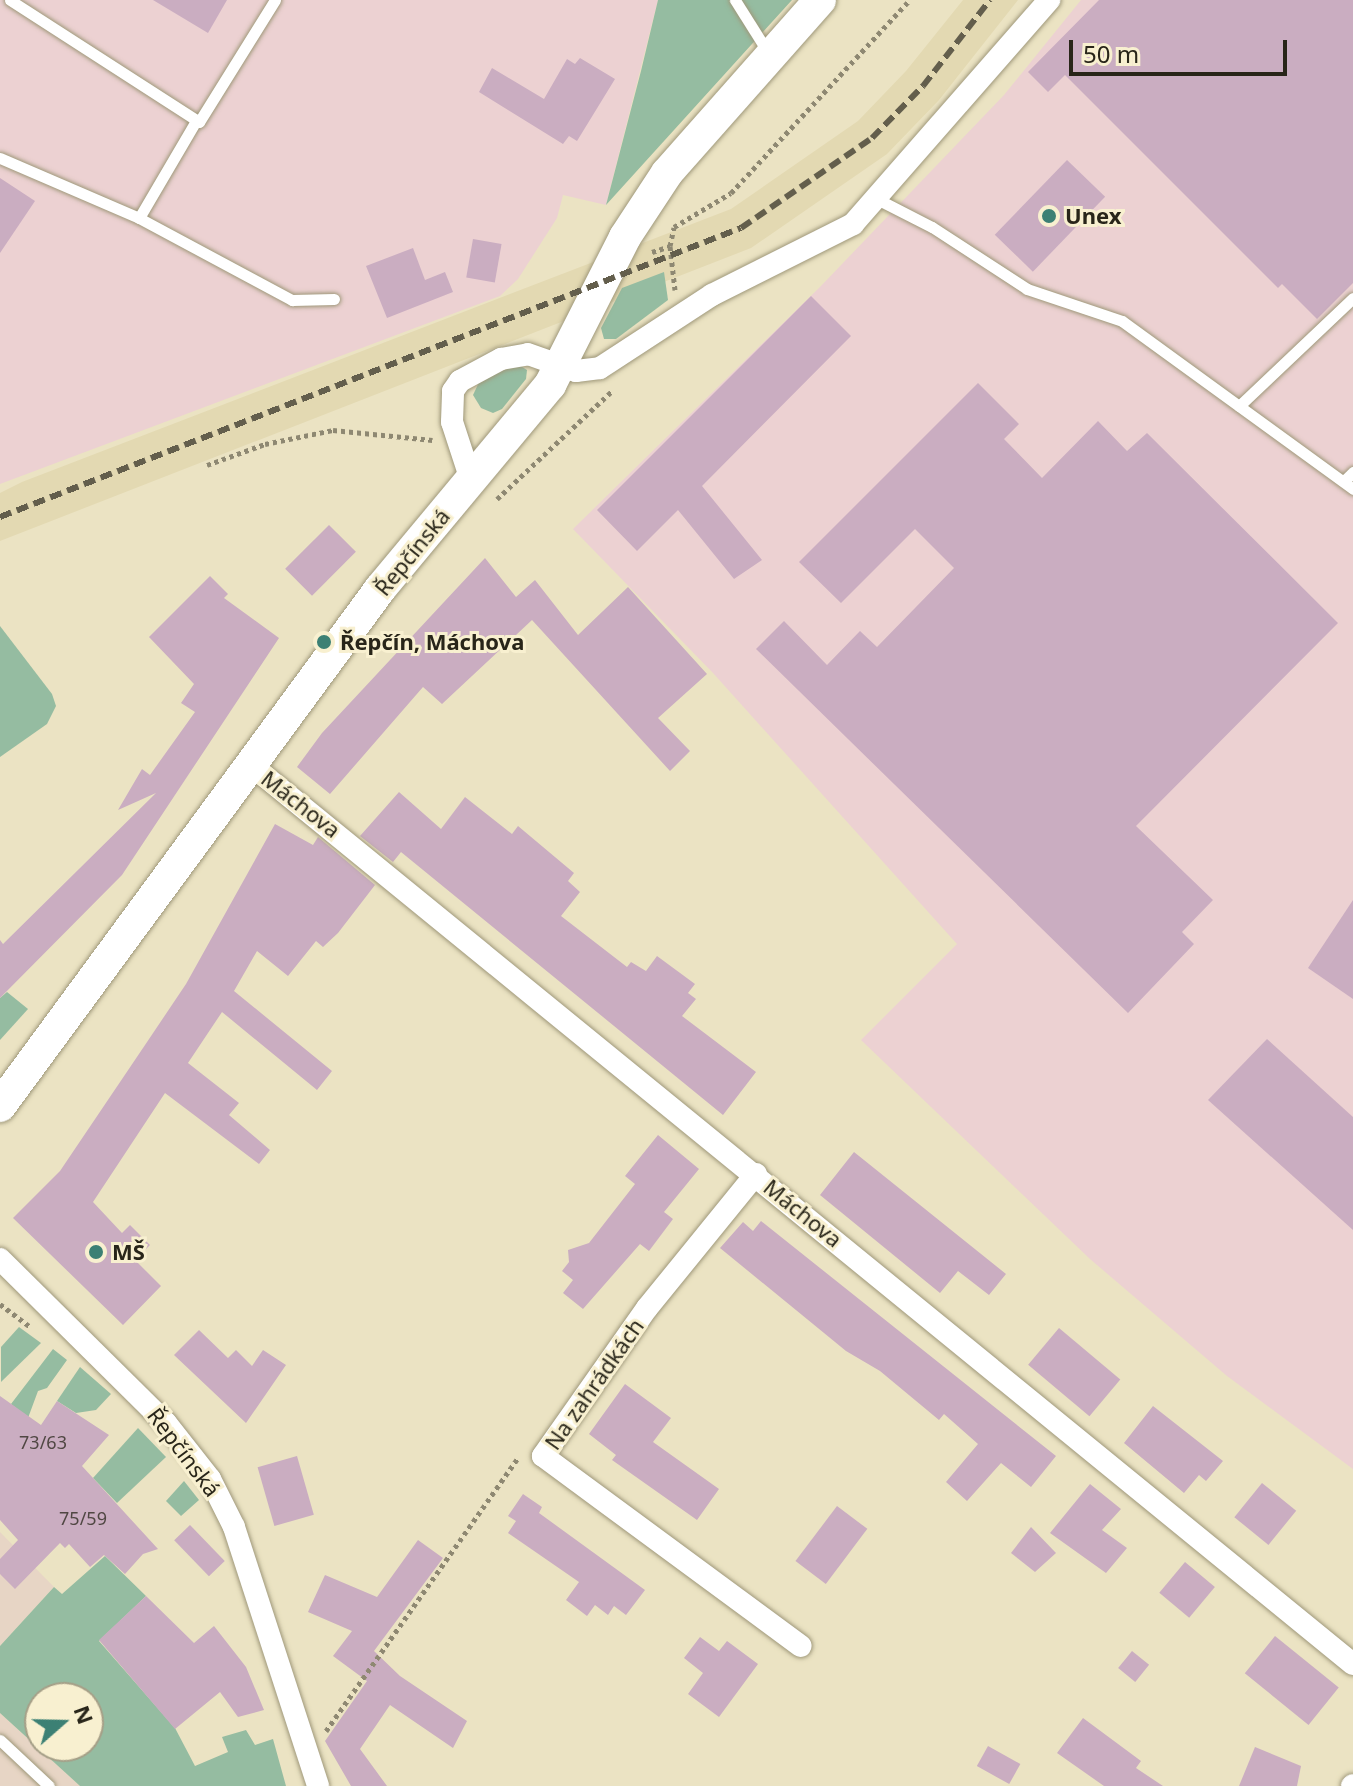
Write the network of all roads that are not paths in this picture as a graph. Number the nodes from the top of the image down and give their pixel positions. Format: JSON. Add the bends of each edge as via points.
{"nodes":[{"id":1,"x":10,"y":0,"type":"edge"},
{"id":2,"x":275,"y":0,"type":"edge"},
{"id":3,"x":735,"y":0,"type":"edge"},
{"id":4,"x":820,"y":0,"type":"edge"},
{"id":5,"x":1049,"y":0,"type":"edge"},
{"id":6,"x":770,"y":54,"type":"junction"},
{"id":7,"x":196,"y":121,"type":"junction"},
{"id":8,"x":0,"y":158,"type":"edge"},
{"id":9,"x":879,"y":200,"type":"junction"},
{"id":10,"x":139,"y":218,"type":"junction"},
{"id":11,"x":1353,"y":298,"type":"edge"},
{"id":12,"x":334,"y":299,"type":"dead end"},
{"id":13,"x":561,"y":366,"type":"junction"},
{"id":14,"x":1239,"y":406,"type":"junction"},
{"id":15,"x":471,"y":480,"type":"junction"},
{"id":16,"x":1350,"y":481,"type":"edge"},
{"id":17,"x":261,"y":773,"type":"junction"},
{"id":18,"x":0,"y":1106,"type":"edge"},
{"id":19,"x":756,"y":1174,"type":"junction"},
{"id":20,"x":0,"y":1259,"type":"edge"},
{"id":21,"x":801,"y":1646,"type":"dead end"},
{"id":22,"x":1353,"y":1664,"type":"edge"},
{"id":23,"x":0,"y":1740,"type":"edge"},
{"id":24,"x":49,"y":1786,"type":"edge"},
{"id":25,"x":317,"y":1786,"type":"edge"}],
"edges":[{"from":1,"to":7,"type":"lane"},
{"from":2,"to":7,"type":"lane"},
{"from":3,"to":6,"type":"lane"},
{"from":4,"to":6,"type":"street","name":"Řepčínská"},
{"from":5,"to":9,"type":"street"},
{"from":6,"to":13,"type":"street","name":"Řepčínská","via":[[691,142],[644,205]]},
{"from":7,"to":10,"type":"lane"},
{"from":8,"to":10,"type":"lane"},
{"from":9,"to":13,"type":"street","via":[[853,224],[712,295],[613,362],[587,371]]},
{"from":9,"to":14,"type":"lane","via":[[932,227],[1027,289],[1122,321]]},
{"from":10,"to":12,"type":"lane","via":[[292,300]]},
{"from":11,"to":14,"type":"lane"},
{"from":13,"to":15,"type":"street","name":"Řepčínská"},
{"from":13,"to":15,"type":"street","via":[[541,356],[515,355],[460,381],[450,404]]},
{"from":14,"to":16,"type":"lane"},
{"from":15,"to":17,"type":"street","name":"Řepčínská","via":[[380,589]]},
{"from":17,"to":18,"type":"street","name":"Řepčínská"},
{"from":17,"to":19,"type":"street","name":"Máchova"},
{"from":19,"to":21,"type":"street","name":"Na zahrádkách","via":[[647,1308],[543,1456]]},
{"from":19,"to":22,"type":"street","name":"Máchova"},
{"from":20,"to":25,"type":"street","name":"Řepčínská","via":[[166,1423],[210,1479],[239,1541]]},
{"from":23,"to":24,"type":"lane"}]}
